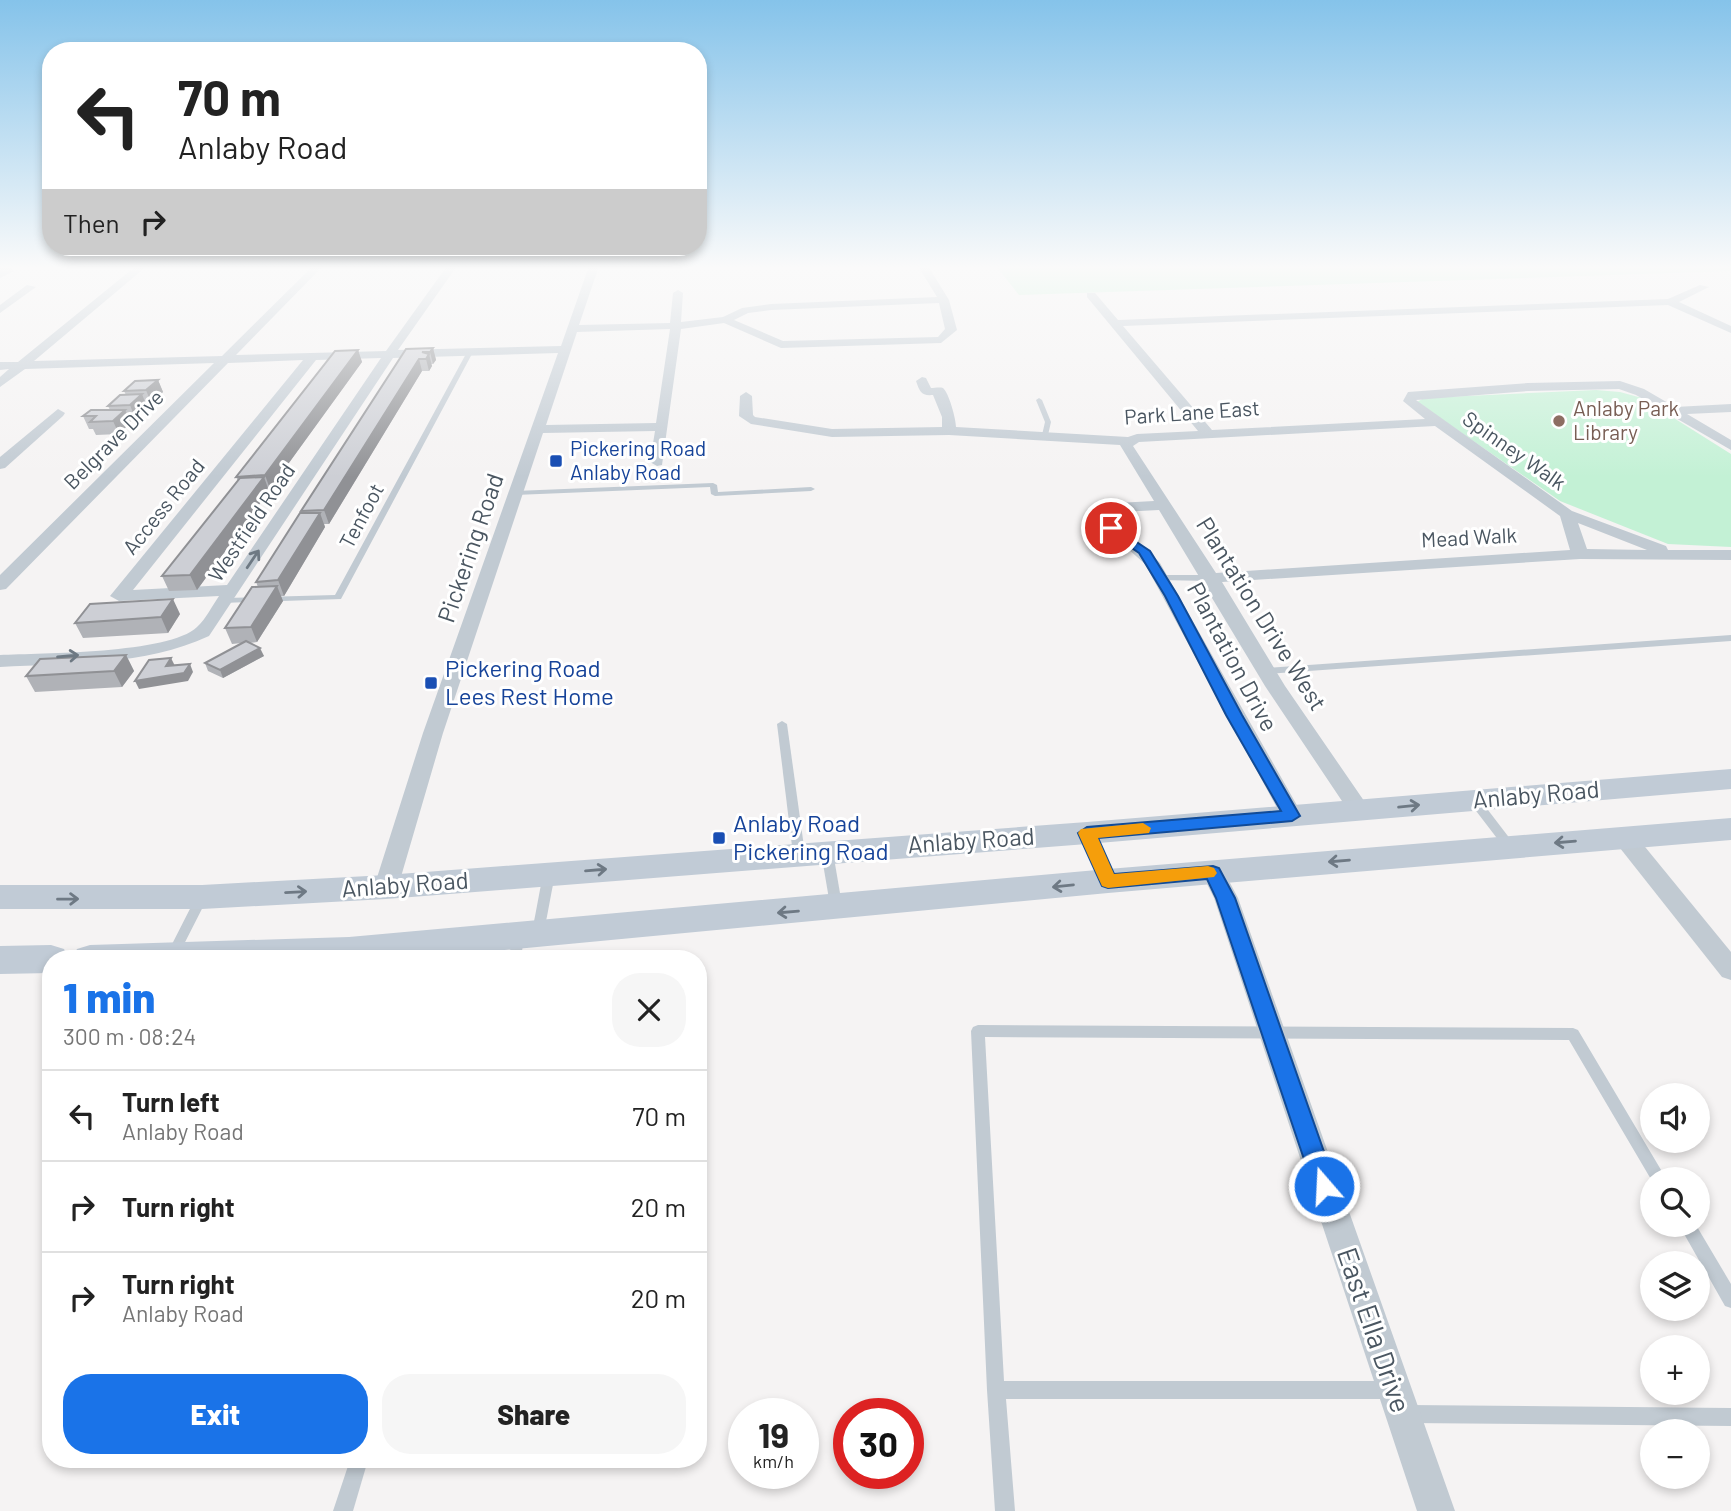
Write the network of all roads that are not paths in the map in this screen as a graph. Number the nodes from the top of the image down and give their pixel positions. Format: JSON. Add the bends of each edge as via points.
{"nodes":[{"id":1,"x":57,"y":337,"type":"edge"},
{"id":2,"x":246,"y":337,"type":"edge"},
{"id":3,"x":403,"y":337,"type":"edge"},
{"id":4,"x":570,"y":337,"type":"edge"},
{"id":5,"x":674,"y":337,"type":"edge"},
{"id":6,"x":762,"y":337,"type":"edge"},
{"id":7,"x":946,"y":337,"type":"edge"},
{"id":8,"x":1127,"y":337,"type":"edge"},
{"id":9,"x":564,"y":349,"type":"junction"},
{"id":10,"x":470,"y":352,"type":"junction"},
{"id":11,"x":391,"y":354,"type":"junction"},
{"id":12,"x":313,"y":356,"type":"junction"},
{"id":13,"x":223,"y":359,"type":"junction"},
{"id":14,"x":22,"y":365,"type":"junction"},
{"id":15,"x":0,"y":366,"type":"edge"},
{"id":16,"x":922,"y":382,"type":"dead end"},
{"id":17,"x":0,"y":383,"type":"edge"},
{"id":18,"x":746,"y":396,"type":"dead end"},
{"id":19,"x":1039,"y":400,"type":"dead end"},
{"id":20,"x":1731,"y":408,"type":"edge"},
{"id":21,"x":1673,"y":411,"type":"junction"},
{"id":22,"x":58,"y":413,"type":"dead end"},
{"id":23,"x":1437,"y":422,"type":"junction"},
{"id":24,"x":661,"y":427,"type":"junction"},
{"id":25,"x":538,"y":429,"type":"junction"},
{"id":26,"x":949,"y":430,"type":"junction"},
{"id":27,"x":1207,"y":433,"type":"junction"},
{"id":28,"x":1045,"y":435,"type":"junction"},
{"id":29,"x":1130,"y":442,"type":"junction"},
{"id":30,"x":1731,"y":446,"type":"edge"},
{"id":31,"x":657,"y":462,"type":"dead end"},
{"id":32,"x":0,"y":465,"type":"edge"},
{"id":33,"x":811,"y":489,"type":"dead end"},
{"id":34,"x":516,"y":493,"type":"junction"},
{"id":35,"x":1165,"y":505,"type":"junction"},
{"id":36,"x":1567,"y":514,"type":"junction"},
{"id":37,"x":1580,"y":554,"type":"junction"},
{"id":38,"x":1674,"y":554,"type":"junction"},
{"id":39,"x":1731,"y":555,"type":"edge"},
{"id":40,"x":1161,"y":578,"type":"junction"},
{"id":41,"x":1210,"y":578,"type":"junction"},
{"id":42,"x":0,"y":585,"type":"edge"},
{"id":43,"x":228,"y":596,"type":"junction"},
{"id":44,"x":1731,"y":638,"type":"edge"},
{"id":45,"x":0,"y":661,"type":"edge"},
{"id":46,"x":1266,"y":671,"type":"junction"},
{"id":47,"x":782,"y":724,"type":"dead end"},
{"id":48,"x":1731,"y":779,"type":"edge"},
{"id":49,"x":1474,"y":800,"type":"junction"},
{"id":50,"x":1360,"y":811,"type":"junction"},
{"id":51,"x":1292,"y":816,"type":"junction"},
{"id":52,"x":1731,"y":829,"type":"edge"},
{"id":53,"x":1087,"y":833,"type":"junction"},
{"id":54,"x":1624,"y":837,"type":"junction"},
{"id":55,"x":1510,"y":847,"type":"junction"},
{"id":56,"x":813,"y":853,"type":"junction"},
{"id":57,"x":1213,"y":872,"type":"junction"},
{"id":58,"x":549,"y":874,"type":"junction"},
{"id":59,"x":1108,"y":881,"type":"junction"},
{"id":60,"x":386,"y":887,"type":"junction"},
{"id":61,"x":0,"y":897,"type":"edge"},
{"id":62,"x":202,"y":897,"type":"junction"},
{"id":63,"x":837,"y":908,"type":"junction"},
{"id":64,"x":523,"y":943,"type":"edge"},
{"id":65,"x":175,"y":950,"type":"edge"},
{"id":66,"x":371,"y":950,"type":"edge"},
{"id":67,"x":42,"y":959,"type":"edge"},
{"id":68,"x":0,"y":960,"type":"edge"},
{"id":69,"x":1731,"y":970,"type":"edge"},
{"id":70,"x":1272,"y":1032,"type":"junction"},
{"id":71,"x":1652,"y":1167,"type":"edge"},
{"id":72,"x":1693,"y":1237,"type":"edge"},
{"id":73,"x":1731,"y":1300,"type":"edge"},
{"id":74,"x":996,"y":1390,"type":"junction"},
{"id":75,"x":1398,"y":1402,"type":"junction"},
{"id":76,"x":1731,"y":1417,"type":"edge"},
{"id":77,"x":356,"y":1468,"type":"edge"},
{"id":78,"x":343,"y":1511,"type":"edge"},
{"id":79,"x":1005,"y":1511,"type":"edge"},
{"id":80,"x":1436,"y":1511,"type":"edge"}],
"edges":[{"from":1,"to":14,"type":"street"},
{"from":2,"to":13,"type":"street","name":"Belgrave Drive"},
{"from":3,"to":11,"type":"street","name":"Westfield Road"},
{"from":4,"to":9,"type":"street","name":"Pickering Road"},
{"from":5,"to":24,"type":"street"},
{"from":6,"to":7,"type":"street","via":[[781,345],[922,342]]},
{"from":8,"to":27,"type":"street"},
{"from":9,"to":10,"type":"street"},
{"from":9,"to":25,"type":"street","name":"Pickering Road"},
{"from":10,"to":11,"type":"street"},
{"from":10,"to":43,"type":"lane","name":"Tenfoot","via":[[338,597]]},
{"from":11,"to":12,"type":"street"},
{"from":43,"to":11,"type":"street","name":"Westfield Road","one_way":true},
{"from":12,"to":13,"type":"street"},
{"from":12,"to":43,"type":"street","name":"Access Road","via":[[119,596]]},
{"from":13,"to":14,"type":"street"},
{"from":13,"to":42,"type":"street","name":"Belgrave Drive"},
{"from":14,"to":15,"type":"street"},
{"from":14,"to":17,"type":"street"},
{"from":16,"to":26,"type":"street","via":[[926,392],[938,391],[949,417]]},
{"from":18,"to":26,"type":"street","name":"Park Lane East","via":[[746,416],[751,421],[832,433]]},
{"from":19,"to":28,"type":"lane","via":[[1048,422]]},
{"from":20,"to":21,"type":"street"},
{"from":21,"to":23,"type":"street","name":"Spinney Walk","via":[[1620,385],[1412,395],[1409,401]]},
{"from":21,"to":30,"type":"street"},
{"from":22,"to":32,"type":"street"},
{"from":23,"to":27,"type":"street","name":"Park Lane East"},
{"from":23,"to":36,"type":"street","name":"Spinney Walk"},
{"from":24,"to":25,"type":"street"},
{"from":24,"to":31,"type":"street"},
{"from":25,"to":34,"type":"street","name":"Pickering Road"},
{"from":26,"to":28,"type":"street","name":"Park Lane East"},
{"from":27,"to":29,"type":"street","name":"Park Lane East"},
{"from":28,"to":29,"type":"street","name":"Park Lane East"},
{"from":29,"to":35,"type":"street","name":"Plantation Drive West","via":[[1128,450]]},
{"from":33,"to":34,"type":"lane","via":[[715,494],[713,485]]},
{"from":34,"to":60,"type":"street","name":"Pickering Road","via":[[433,733]]},
{"from":35,"to":40,"type":"street","name":"Plantation Drive","via":[[1117,508],[1104,515],[1111,528],[1144,551]]},
{"from":35,"to":41,"type":"street","name":"Plantation Drive West"},
{"from":36,"to":37,"type":"street","name":"Spinney Walk"},
{"from":36,"to":38,"type":"street"},
{"from":37,"to":38,"type":"street","name":"Mead Walk"},
{"from":37,"to":41,"type":"street","name":"Mead Walk"},
{"from":38,"to":39,"type":"street","name":"Mead Walk"},
{"from":40,"to":41,"type":"lane"},
{"from":40,"to":51,"type":"street","name":"Plantation Drive"},
{"from":41,"to":46,"type":"street","name":"Plantation Drive West"},
{"from":45,"to":43,"type":"street","name":"Westfield Road","one_way":true,"via":[[159,649],[203,632]]},
{"from":44,"to":46,"type":"lane"},
{"from":46,"to":50,"type":"street","name":"Plantation Drive West"},
{"from":47,"to":56,"type":"lane"},
{"from":48,"to":49,"type":"main road","name":"Anlaby Road"},
{"from":50,"to":49,"type":"main road","name":"Anlaby Road","one_way":true},
{"from":49,"to":55,"type":"lane"},
{"from":50,"to":51,"type":"main road","name":"Anlaby Road"},
{"from":51,"to":53,"type":"main road","name":"Anlaby Road"},
{"from":52,"to":54,"type":"main road","name":"Anlaby Road"},
{"from":53,"to":56,"type":"main road","name":"Anlaby Road"},
{"from":53,"to":59,"type":"lane"},
{"from":54,"to":55,"type":"main road","name":"Anlaby Road","one_way":true},
{"from":54,"to":69,"type":"street"},
{"from":55,"to":57,"type":"main road","name":"Anlaby Road","one_way":true},
{"from":58,"to":56,"type":"main road","name":"Anlaby Road","one_way":true},
{"from":56,"to":63,"type":"lane"},
{"from":57,"to":59,"type":"main road","name":"Anlaby Road"},
{"from":57,"to":70,"type":"street","name":"East Ella Drive"},
{"from":58,"to":60,"type":"main road","name":"Anlaby Road"},
{"from":58,"to":64,"type":"lane"},
{"from":59,"to":63,"type":"main road","name":"Anlaby Road","one_way":true},
{"from":62,"to":60,"type":"main road","name":"Anlaby Road","one_way":true},
{"from":61,"to":62,"type":"main road","name":"Anlaby Road","one_way":true},
{"from":62,"to":65,"type":"lane"},
{"from":63,"to":64,"type":"main road","name":"Anlaby Road","one_way":true},
{"from":64,"to":66,"type":"main road","name":"Anlaby Road"},
{"from":67,"to":68,"type":"main road"},
{"from":70,"to":71,"type":"lane","via":[[1573,1034]]},
{"from":70,"to":74,"type":"lane","via":[[978,1031]]},
{"from":70,"to":75,"type":"street","name":"East Ella Drive"},
{"from":72,"to":73,"type":"lane"},
{"from":74,"to":75,"type":"lane"},
{"from":74,"to":79,"type":"lane"},
{"from":75,"to":76,"type":"lane"},
{"from":75,"to":80,"type":"street","name":"East Ella Drive"},
{"from":77,"to":78,"type":"lane"}]}
